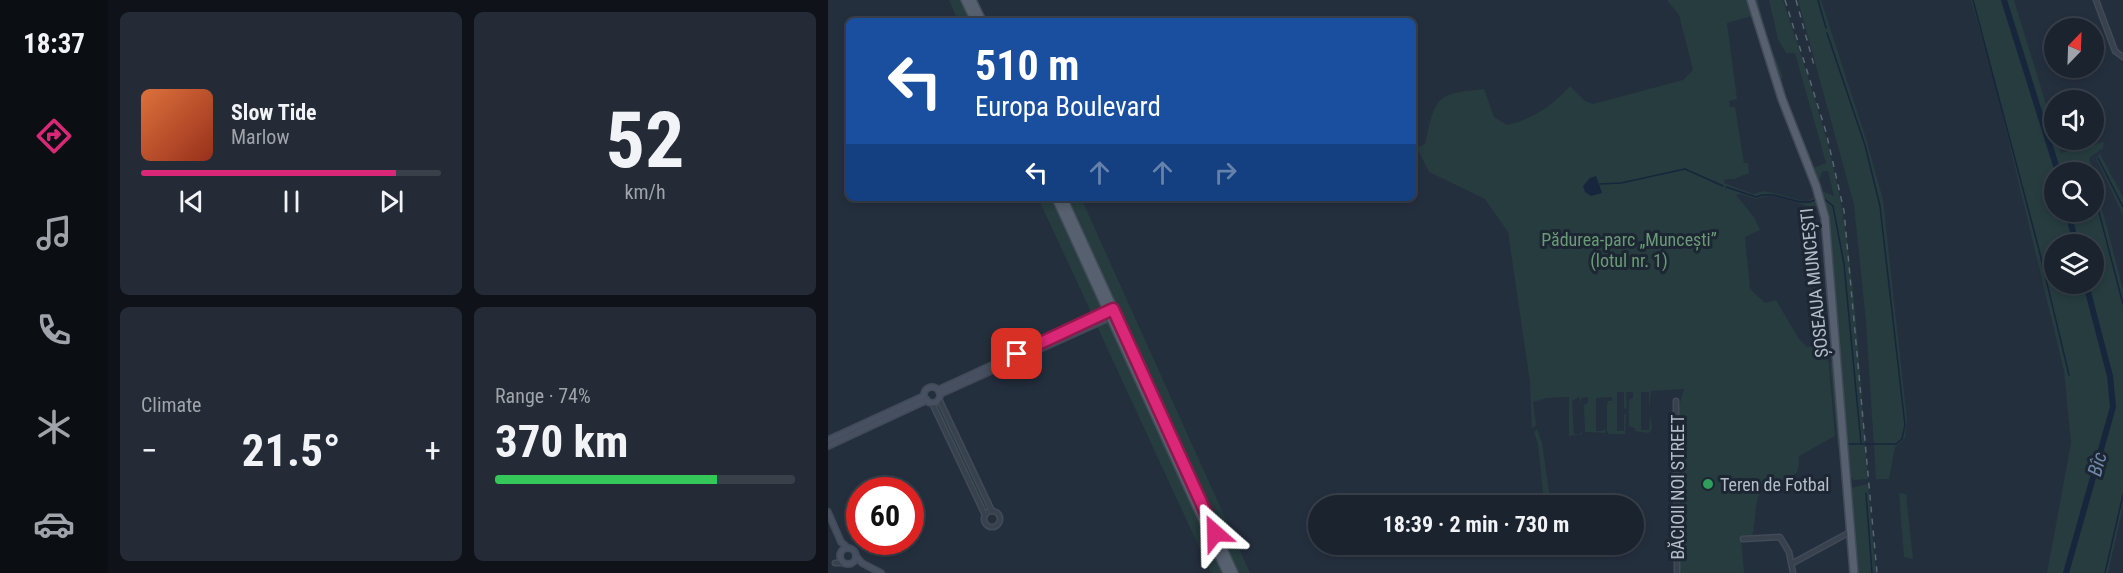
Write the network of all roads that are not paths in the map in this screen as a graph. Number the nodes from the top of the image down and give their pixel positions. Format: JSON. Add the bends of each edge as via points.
{"nodes":[{"id":1,"x":965,"y":0,"type":"edge"},
{"id":2,"x":972,"y":0,"type":"edge"},
{"id":3,"x":1751,"y":0,"type":"edge"},
{"id":4,"x":2096,"y":0,"type":"edge"},
{"id":5,"x":974,"y":18,"type":"edge"},
{"id":6,"x":981,"y":18,"type":"edge"},
{"id":7,"x":2123,"y":57,"type":"edge"},
{"id":8,"x":1057,"y":201,"type":"edge"},
{"id":9,"x":1064,"y":201,"type":"edge"},
{"id":10,"x":1112,"y":313,"type":"junction"},
{"id":11,"x":939,"y":394,"type":"junction"},
{"id":12,"x":928,"y":400,"type":"junction"},
{"id":13,"x":1676,"y":401,"type":"dead end"},
{"id":14,"x":828,"y":440,"type":"edge"},
{"id":15,"x":828,"y":446,"type":"edge"},
{"id":16,"x":828,"y":512,"type":"edge"},
{"id":17,"x":992,"y":512,"type":"junction"},
{"id":18,"x":985,"y":515,"type":"junction"},
{"id":19,"x":1850,"y":532,"type":"junction"},
{"id":20,"x":1743,"y":540,"type":"dead end"},
{"id":21,"x":842,"y":542,"type":"junction"},
{"id":22,"x":846,"y":546,"type":"edge"},
{"id":23,"x":846,"y":550,"type":"edge"},
{"id":24,"x":841,"y":554,"type":"junction"},
{"id":25,"x":856,"y":556,"type":"joint"},
{"id":26,"x":852,"y":563,"type":"junction"},
{"id":27,"x":862,"y":563,"type":"junction"},
{"id":28,"x":1793,"y":563,"type":"junction"},
{"id":29,"x":881,"y":573,"type":"edge"},
{"id":30,"x":1227,"y":573,"type":"edge"},
{"id":31,"x":1234,"y":573,"type":"edge"},
{"id":32,"x":1677,"y":573,"type":"edge"},
{"id":33,"x":1793,"y":573,"type":"edge"},
{"id":34,"x":1854,"y":573,"type":"edge"}],
"edges":[{"from":1,"to":5,"type":"main road"},
{"from":2,"to":6,"type":"main road"},
{"from":3,"to":19,"type":"main road","name":"ȘOSEAUA MUNCEȘTI","via":[[1783,103],[1822,206],[1828,240]]},
{"from":4,"to":7,"type":"street","via":[[2115,51]]},
{"from":8,"to":10,"type":"main road"},
{"from":9,"to":10,"type":"main road"},
{"from":10,"to":11,"type":"street"},
{"from":10,"to":30,"type":"main road"},
{"from":10,"to":31,"type":"main road"},
{"from":11,"to":12,"type":"street"},
{"from":11,"to":12,"type":"street","via":[[927,388]]},
{"from":11,"to":17,"type":"street"},
{"from":12,"to":14,"type":"street"},
{"from":12,"to":15,"type":"street"},
{"from":12,"to":18,"type":"street"},
{"from":13,"to":32,"type":"street","name":"BĂCIOII NOI STREET"},
{"from":16,"to":21,"type":"street"},
{"from":17,"to":18,"type":"street"},
{"from":17,"to":18,"type":"street","via":[[999,518],[995,526],[986,524]]},
{"from":19,"to":28,"type":"street"},
{"from":19,"to":34,"type":"main road","name":"ȘOSEAUA MUNCEȘTI"},
{"from":20,"to":28,"type":"street","via":[[1780,537]]},
{"from":21,"to":22,"type":"street"},
{"from":21,"to":24,"type":"street"},
{"from":23,"to":24,"type":"street"},
{"from":24,"to":26,"type":"street","via":[[844,563]]},
{"from":25,"to":26,"type":"street"},
{"from":25,"to":27,"type":"street"},
{"from":26,"to":27,"type":"street"},
{"from":27,"to":29,"type":"street"},
{"from":28,"to":33,"type":"street"}]}
